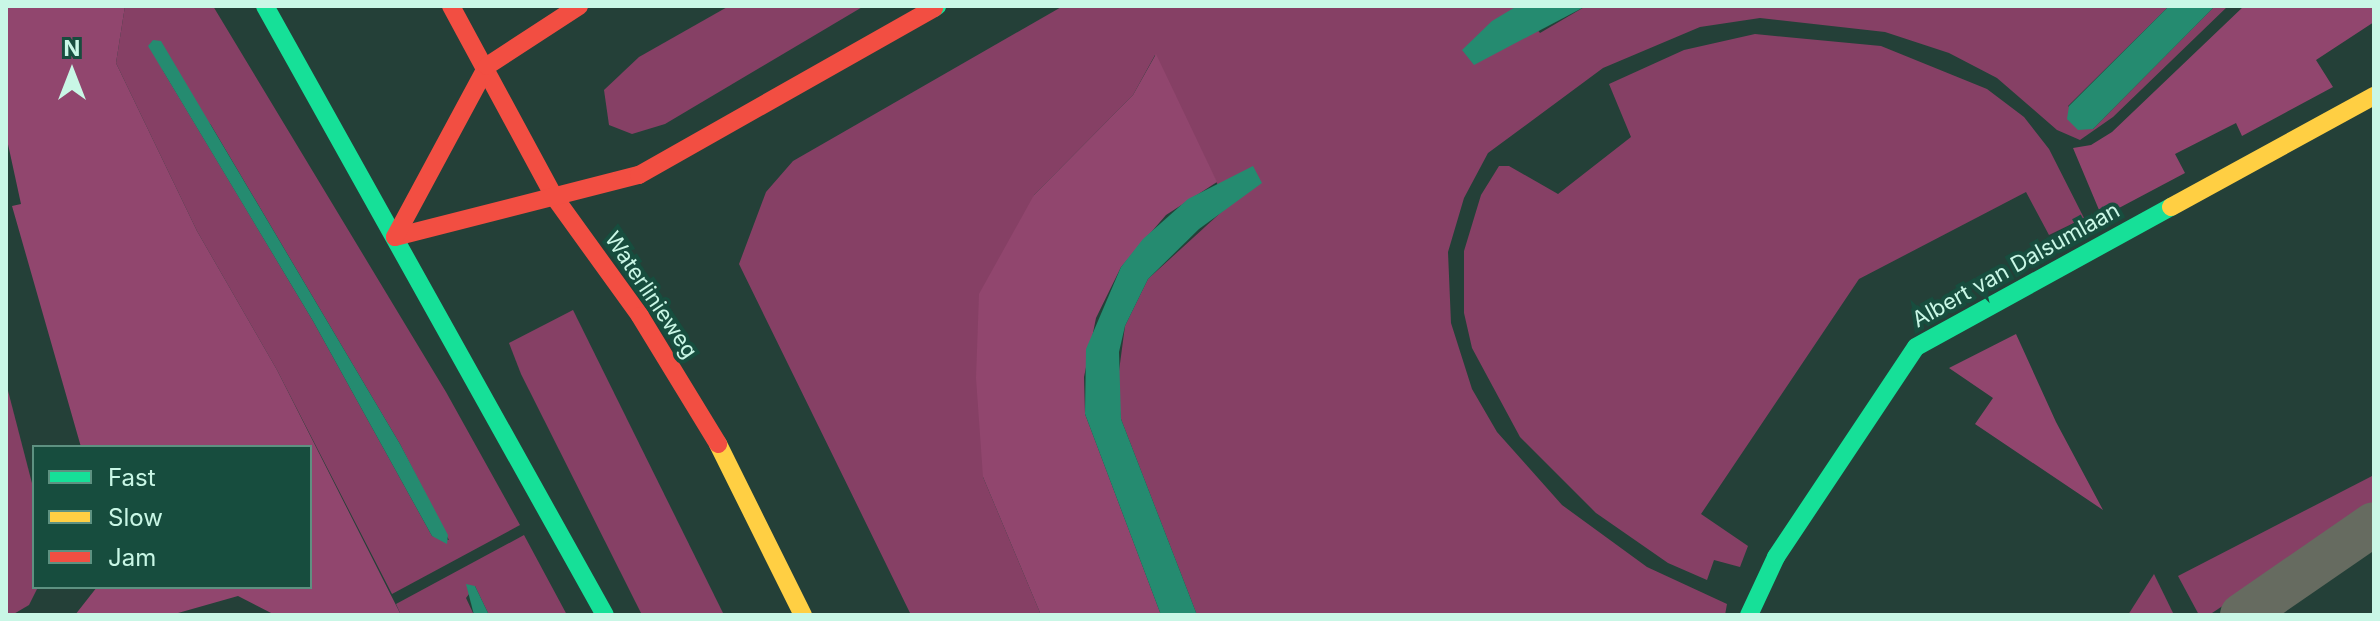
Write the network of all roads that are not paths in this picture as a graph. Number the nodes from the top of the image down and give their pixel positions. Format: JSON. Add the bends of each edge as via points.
{"nodes":[{"id":1,"x":265,"y":6,"type":"edge"},
{"id":2,"x":451,"y":6,"type":"edge"},
{"id":3,"x":579,"y":6,"type":"edge"},
{"id":4,"x":935,"y":7,"type":"edge"},
{"id":5,"x":487,"y":66,"type":"junction"},
{"id":6,"x":2374,"y":96,"type":"edge"},
{"id":7,"x":555,"y":198,"type":"junction"},
{"id":8,"x":395,"y":237,"type":"junction"},
{"id":9,"x":2374,"y":524,"type":"edge"},
{"id":10,"x":605,"y":615,"type":"edge"},
{"id":11,"x":803,"y":615,"type":"edge"},
{"id":12,"x":1749,"y":615,"type":"edge"},
{"id":13,"x":2242,"y":615,"type":"edge"}],
"edges":[{"from":1,"to":8,"type":"main road"},
{"from":2,"to":5,"type":"main road","name":"Waterlinieweg"},
{"from":3,"to":5,"type":"main road"},
{"from":4,"to":7,"type":"main road","via":[[639,175]]},
{"from":5,"to":7,"type":"main road","name":"Waterlinieweg"},
{"from":5,"to":8,"type":"main road"},
{"from":6,"to":12,"type":"main road","name":"Albert van Dalsumlaan","via":[[1916,347],[1776,557]]},
{"from":7,"to":8,"type":"main road"},
{"from":7,"to":11,"type":"main road","name":"Waterlinieweg","via":[[640,316],[733,469]]},
{"from":8,"to":10,"type":"main road"},
{"from":9,"to":13,"type":"street"}]}
